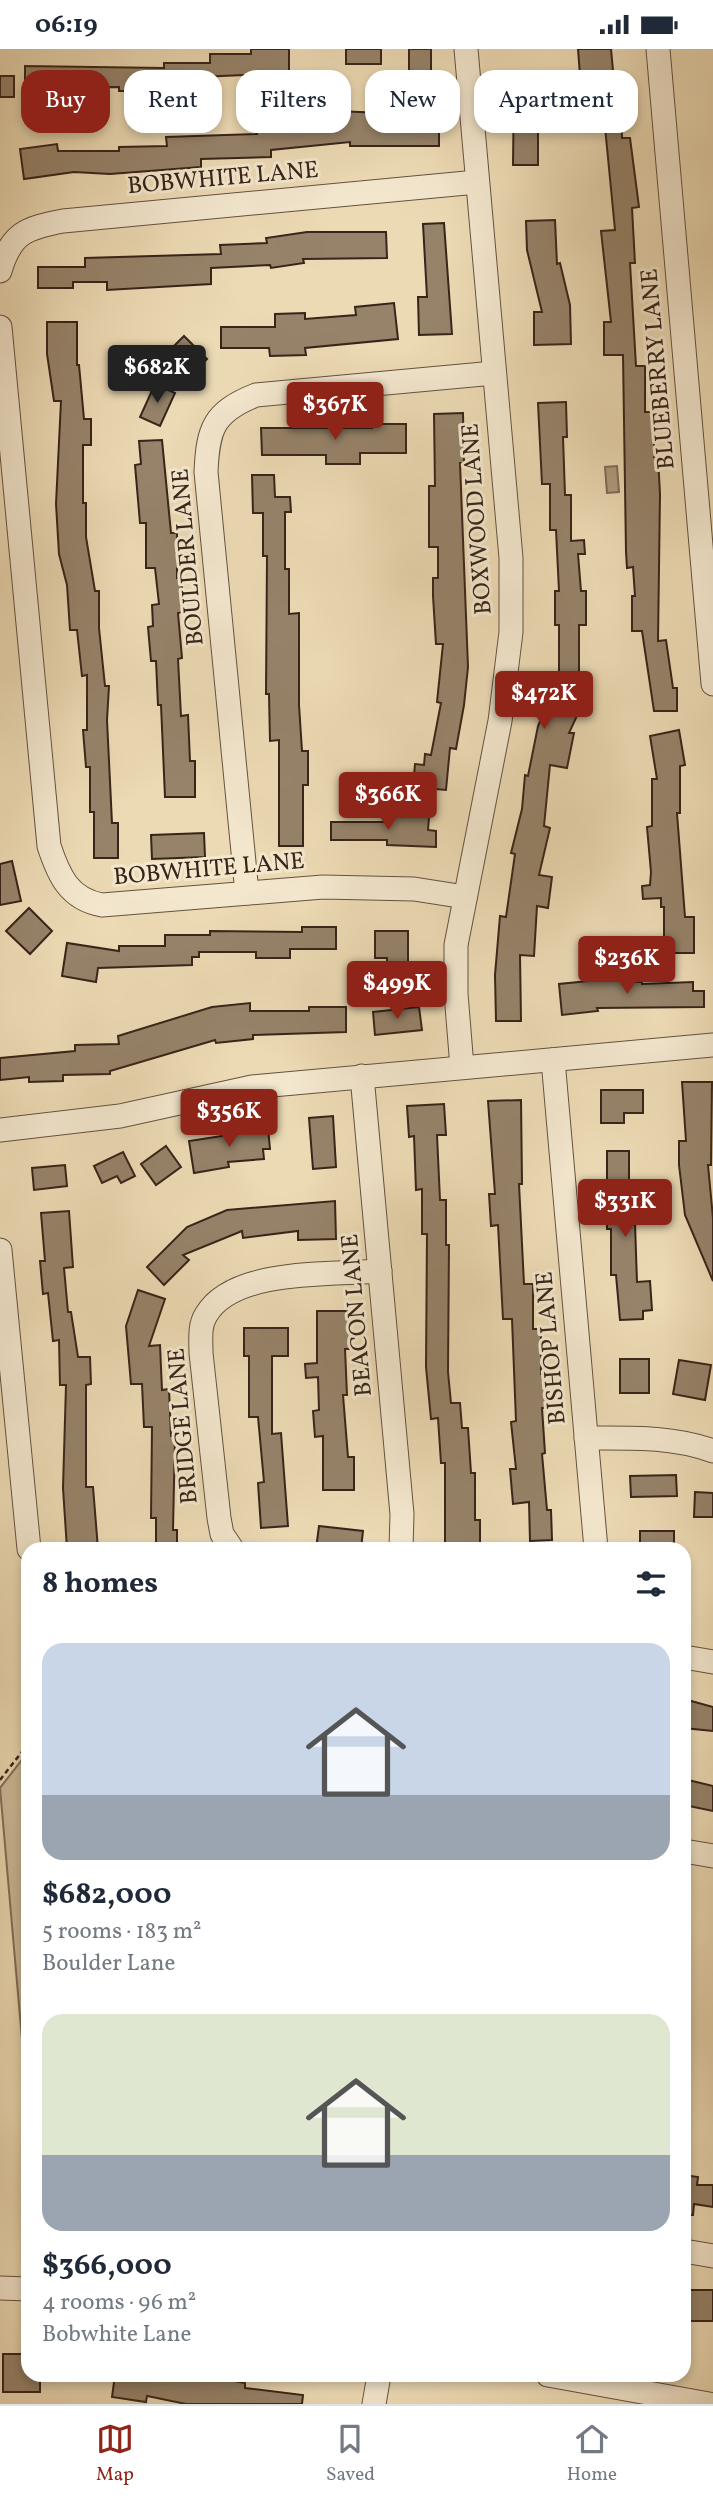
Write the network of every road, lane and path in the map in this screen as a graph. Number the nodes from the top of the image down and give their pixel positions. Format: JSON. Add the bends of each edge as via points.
{"nodes":[{"id":1,"x":466,"y":49,"type":"edge"},
{"id":2,"x":657,"y":49,"type":"edge"},
{"id":3,"x":477,"y":182,"type":"junction"},
{"id":4,"x":0,"y":271,"type":"edge"},
{"id":5,"x":0,"y":327,"type":"edge"},
{"id":6,"x":494,"y":373,"type":"junction"},
{"id":7,"x":706,"y":517,"type":"edge"},
{"id":8,"x":10,"y":541,"type":"edge"},
{"id":9,"x":713,"y":684,"type":"edge"},
{"id":10,"x":247,"y":893,"type":"junction"},
{"id":11,"x":465,"y":897,"type":"junction"},
{"id":12,"x":713,"y":1045,"type":"edge"},
{"id":13,"x":553,"y":1060,"type":"junction"},
{"id":14,"x":462,"y":1067,"type":"junction"},
{"id":15,"x":362,"y":1076,"type":"junction"},
{"id":16,"x":0,"y":1131,"type":"edge"},
{"id":17,"x":0,"y":1250,"type":"edge"},
{"id":18,"x":380,"y":1271,"type":"junction"},
{"id":19,"x":586,"y":1438,"type":"junction"},
{"id":20,"x":713,"y":1451,"type":"edge"},
{"id":21,"x":28,"y":1542,"type":"edge"},
{"id":22,"x":227,"y":1542,"type":"edge"},
{"id":23,"x":401,"y":1542,"type":"edge"},
{"id":24,"x":595,"y":1542,"type":"edge"},
{"id":25,"x":691,"y":1658,"type":"edge"},
{"id":26,"x":713,"y":1662,"type":"edge"},
{"id":27,"x":21,"y":1753,"type":"edge"},
{"id":28,"x":0,"y":1780,"type":"edge"},
{"id":29,"x":691,"y":1852,"type":"edge"},
{"id":30,"x":713,"y":1856,"type":"edge"},
{"id":31,"x":691,"y":2252,"type":"edge"},
{"id":32,"x":713,"y":2256,"type":"edge"},
{"id":33,"x":0,"y":2288,"type":"edge"},
{"id":34,"x":21,"y":2289,"type":"edge"},
{"id":35,"x":378,"y":2382,"type":"edge"},
{"id":36,"x":587,"y":2382,"type":"edge"},
{"id":37,"x":374,"y":2404,"type":"edge"},
{"id":38,"x":709,"y":2404,"type":"edge"}],
"edges":[{"from":1,"to":3,"type":"street","name":"BOXWOOD LANE"},
{"from":2,"to":7,"type":"street","name":"BLUEBERRY LANE"},
{"from":3,"to":4,"type":"street","name":"BOBWHITE LANE","via":[[36,226],[23,232],[6,252]]},
{"from":3,"to":6,"type":"street","name":"BOXWOOD LANE"},
{"from":5,"to":8,"type":"street","name":"BOBWHITE LANE"},
{"from":6,"to":10,"type":"street","name":"BOULDER LANE","via":[[256,395],[222,413],[208,436],[206,472]]},
{"from":6,"to":11,"type":"street","name":"BOXWOOD LANE","via":[[511,558],[511,632],[500,721]]},
{"from":7,"to":9,"type":"street","name":"BLUEBERRY LANE"},
{"from":8,"to":10,"type":"street","name":"BOBWHITE LANE","via":[[49,846],[59,876],[78,897],[103,905]]},
{"from":10,"to":11,"type":"street","name":"BOBWHITE LANE","via":[[323,887],[414,889]]},
{"from":11,"to":14,"type":"street","name":"BOXWOOD LANE","via":[[456,945]]},
{"from":12,"to":13,"type":"street"},
{"from":13,"to":14,"type":"street"},
{"from":13,"to":19,"type":"street","name":"BISHOP LANE"},
{"from":14,"to":15,"type":"street"},
{"from":15,"to":16,"type":"street","via":[[251,1087],[120,1116]]},
{"from":15,"to":18,"type":"street","name":"BEACON LANE"},
{"from":17,"to":21,"type":"street"},
{"from":18,"to":22,"type":"street","name":"BRIDGE LANE","via":[[258,1281],[219,1298],[205,1316],[201,1353],[219,1518]]},
{"from":18,"to":23,"type":"street","name":"BEACON LANE"},
{"from":19,"to":20,"type":"street","via":[[648,1438],[687,1442]]},
{"from":19,"to":24,"type":"street","name":"BISHOP LANE"},
{"from":25,"to":26,"type":"street"},
{"from":27,"to":28,"type":"path"},
{"from":29,"to":30,"type":"street"},
{"from":31,"to":32,"type":"street"},
{"from":33,"to":34,"type":"street"},
{"from":35,"to":37,"type":"street"},
{"from":36,"to":38,"type":"street"}]}
